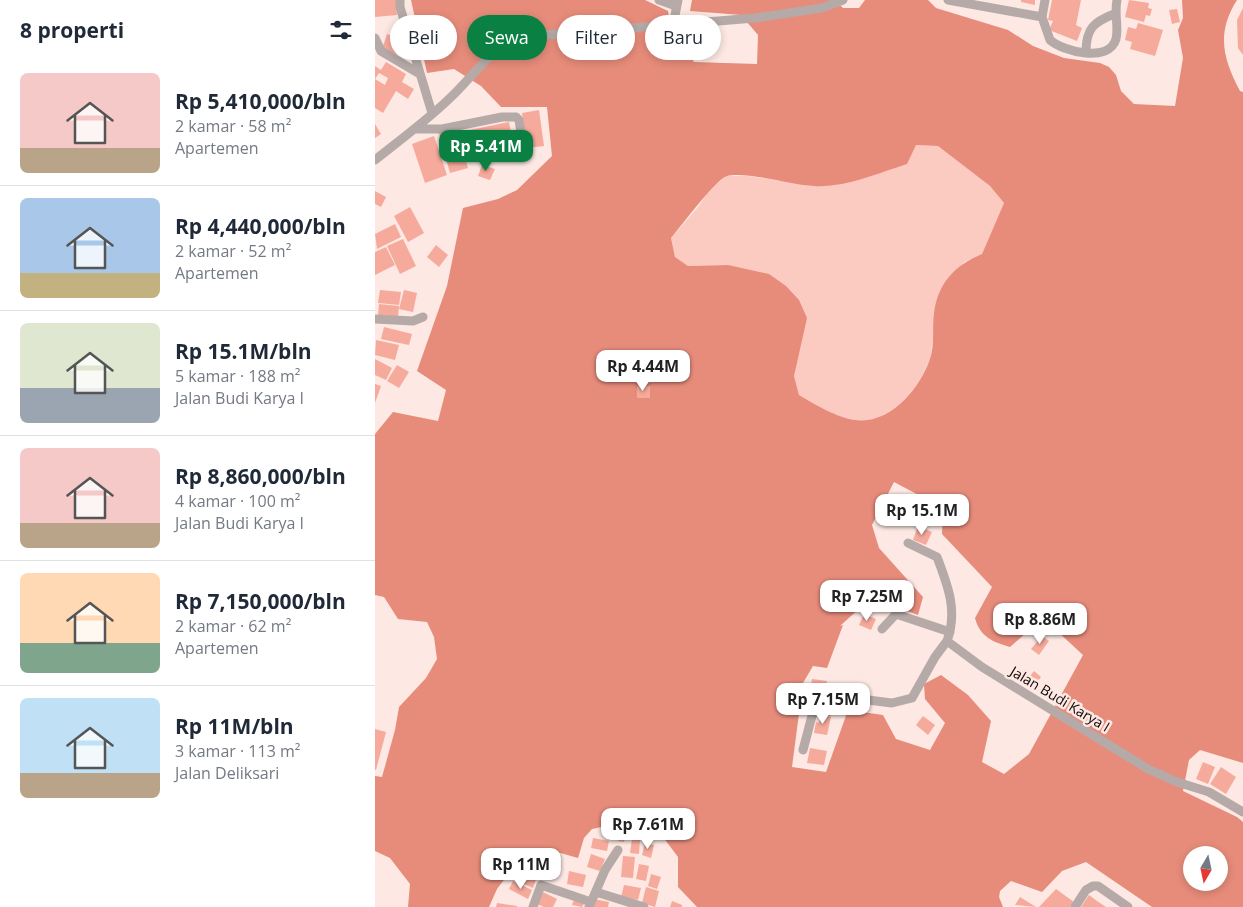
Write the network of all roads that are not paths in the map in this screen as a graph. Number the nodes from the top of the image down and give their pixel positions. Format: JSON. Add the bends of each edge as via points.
{"nodes":[{"id":1,"x":400,"y":0,"type":"edge"},
{"id":2,"x":659,"y":0,"type":"edge"},
{"id":3,"x":843,"y":0,"type":"edge"},
{"id":4,"x":948,"y":0,"type":"edge"},
{"id":5,"x":1045,"y":0,"type":"edge"},
{"id":6,"x":1117,"y":0,"type":"edge"},
{"id":7,"x":677,"y":3,"type":"edge"},
{"id":8,"x":1114,"y":14,"type":"junction"},
{"id":9,"x":1042,"y":17,"type":"junction"},
{"id":10,"x":721,"y":21,"type":"edge"},
{"id":11,"x":645,"y":27,"type":"edge"},
{"id":12,"x":375,"y":38,"type":"edge"},
{"id":13,"x":1086,"y":52,"type":"junction"},
{"id":14,"x":420,"y":74,"type":"junction"},
{"id":15,"x":432,"y":113,"type":"junction"},
{"id":16,"x":414,"y":129,"type":"junction"},
{"id":17,"x":523,"y":145,"type":"dead end"},
{"id":18,"x":375,"y":160,"type":"edge"},
{"id":19,"x":423,"y":317,"type":"dead end"},
{"id":20,"x":375,"y":319,"type":"edge"},
{"id":21,"x":908,"y":543,"type":"dead end"},
{"id":22,"x":882,"y":629,"type":"dead end"},
{"id":23,"x":949,"y":637,"type":"junction"},
{"id":24,"x":803,"y":750,"type":"dead end"},
{"id":25,"x":1243,"y":812,"type":"edge"},
{"id":26,"x":618,"y":850,"type":"dead end"},
{"id":27,"x":596,"y":892,"type":"junction"},
{"id":28,"x":618,"y":903,"type":"edge"},
{"id":29,"x":590,"y":904,"type":"edge"},
{"id":30,"x":533,"y":907,"type":"edge"},
{"id":31,"x":644,"y":907,"type":"edge"},
{"id":32,"x":1075,"y":907,"type":"edge"},
{"id":33,"x":1128,"y":907,"type":"edge"}],
"edges":[{"from":1,"to":14,"type":"street"},
{"from":2,"to":7,"type":"street"},
{"from":3,"to":10,"type":"street","via":[[812,10]]},
{"from":4,"to":9,"type":"street"},
{"from":5,"to":9,"type":"street"},
{"from":6,"to":8,"type":"street"},
{"from":8,"to":13,"type":"street","via":[[1094,23],[1088,34]]},
{"from":8,"to":13,"type":"street","via":[[1116,40],[1111,47],[1099,52]]},
{"from":9,"to":13,"type":"street","via":[[1050,40],[1055,44]]},
{"from":11,"to":15,"type":"street","via":[[516,39],[488,58]]},
{"from":12,"to":14,"type":"street","via":[[381,51]]},
{"from":14,"to":15,"type":"street"},
{"from":15,"to":16,"type":"street"},
{"from":16,"to":17,"type":"street","via":[[442,129],[516,117]]},
{"from":16,"to":18,"type":"street"},
{"from":19,"to":20,"type":"street","via":[[413,321]]},
{"from":21,"to":23,"type":"street","via":[[937,558],[949,590],[953,624]]},
{"from":22,"to":23,"type":"street","name":"Jalan Budi Karya I","via":[[896,614]]},
{"from":23,"to":24,"type":"street","via":[[912,698],[892,703],[868,700],[841,704],[827,712],[813,712]]},
{"from":23,"to":25,"type":"street","name":"Jalan Budi Karya I","via":[[982,667],[1148,769],[1209,792]]},
{"from":26,"to":27,"type":"street"},
{"from":27,"to":28,"type":"street"},
{"from":27,"to":29,"type":"street"},
{"from":28,"to":31,"type":"street"},
{"from":29,"to":30,"type":"street","via":[[541,885]]},
{"from":32,"to":33,"type":"street","via":[[1086,890],[1098,886]]}]}
